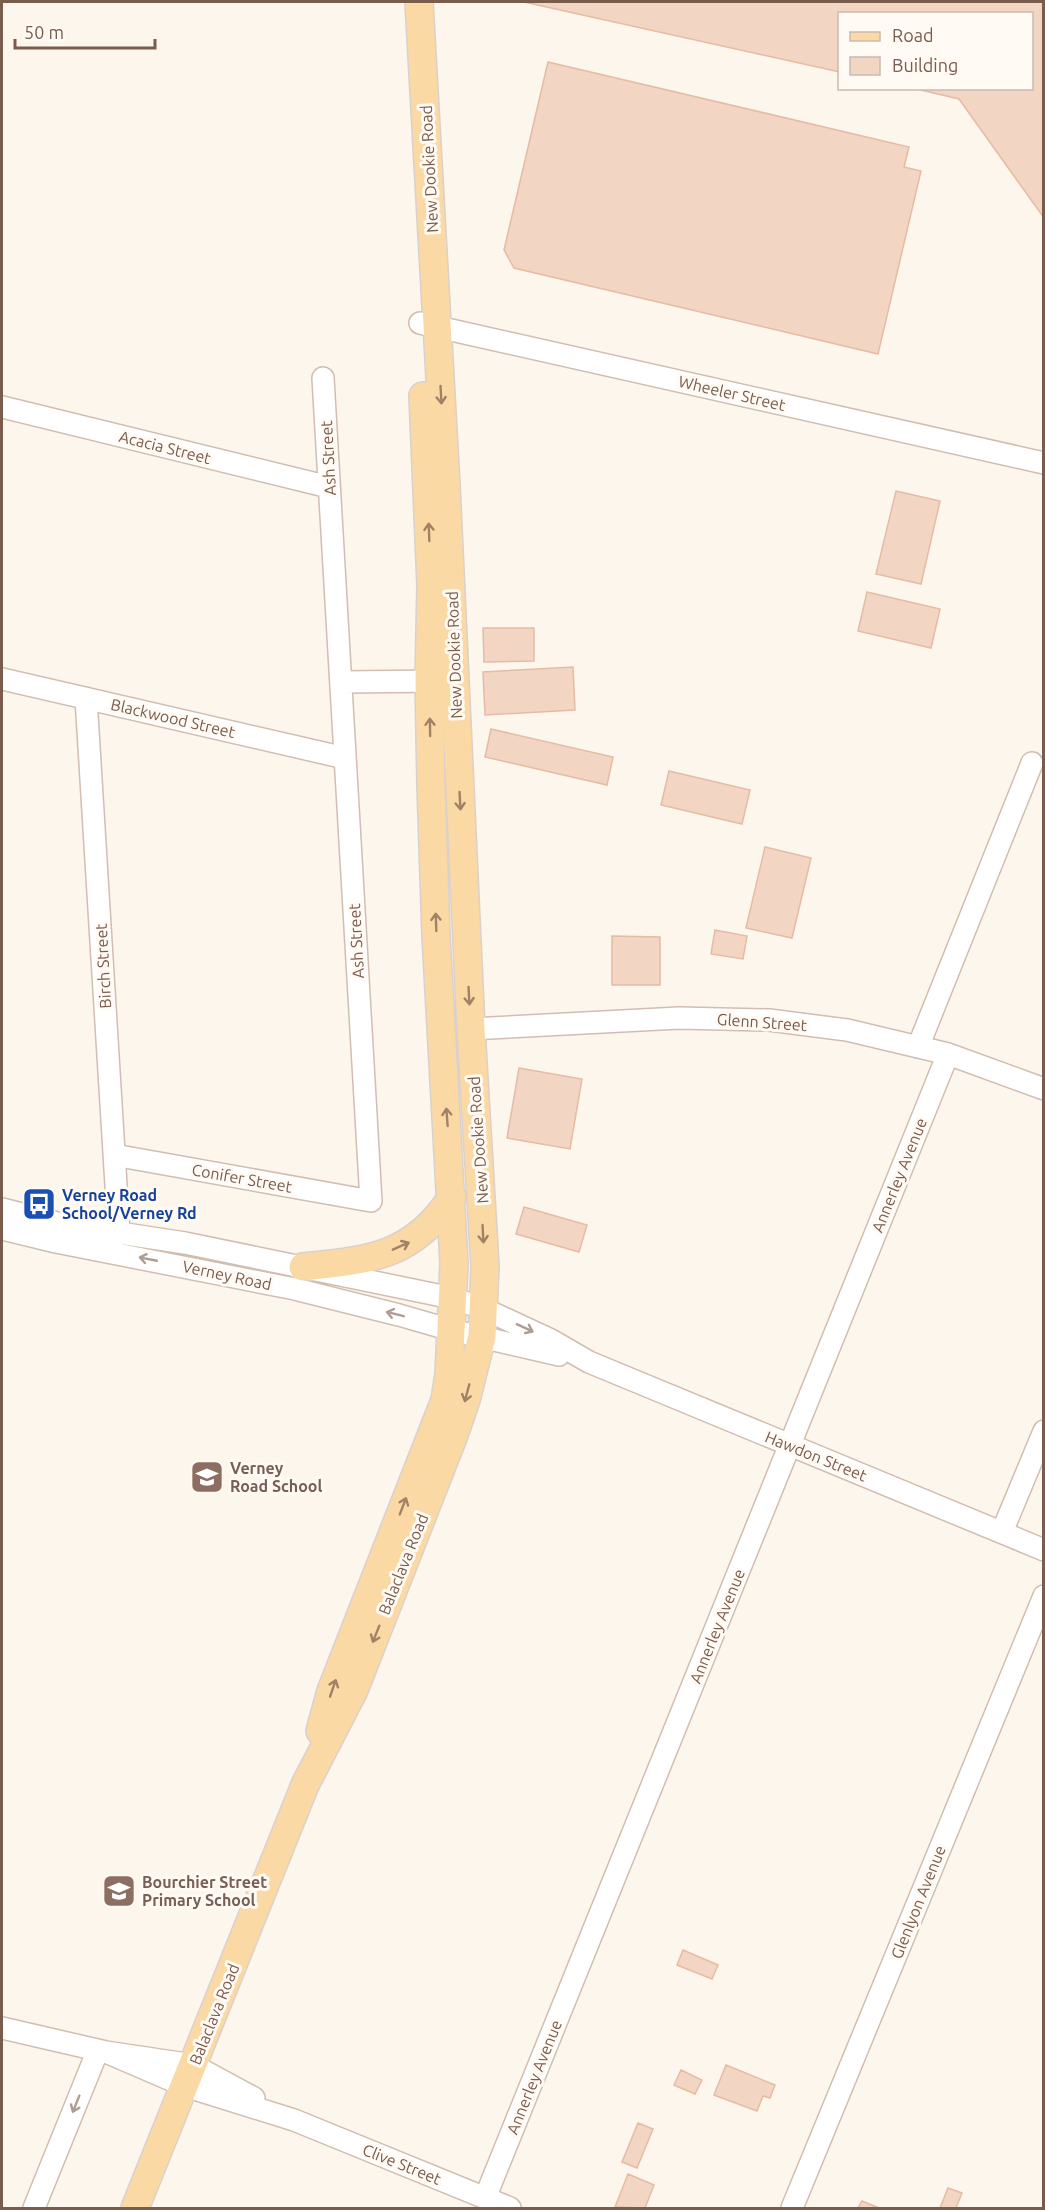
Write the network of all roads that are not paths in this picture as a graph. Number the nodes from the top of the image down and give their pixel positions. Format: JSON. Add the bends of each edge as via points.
{"nodes":[{"id":1,"x":401,"y":2,"type":"edge"},
{"id":2,"x":419,"y":2,"type":"edge"},
{"id":3,"x":429,"y":325,"type":"junction"},
{"id":4,"x":323,"y":378,"type":"dead end"},
{"id":5,"x":2,"y":407,"type":"edge"},
{"id":6,"x":1044,"y":463,"type":"edge"},
{"id":7,"x":329,"y":487,"type":"junction"},
{"id":8,"x":2,"y":679,"type":"edge"},
{"id":9,"x":442,"y":681,"type":"junction"},
{"id":10,"x":341,"y":682,"type":"junction"},
{"id":11,"x":86,"y":698,"type":"junction"},
{"id":12,"x":345,"y":758,"type":"junction"},
{"id":13,"x":1032,"y":763,"type":"dead end"},
{"id":14,"x":471,"y":1029,"type":"junction"},
{"id":15,"x":918,"y":1047,"type":"junction"},
{"id":16,"x":948,"y":1054,"type":"junction"},
{"id":17,"x":1044,"y":1089,"type":"edge"},
{"id":18,"x":114,"y":1155,"type":"junction"},
{"id":19,"x":452,"y":1197,"type":"junction"},
{"id":20,"x":371,"y":1201,"type":"joint"},
{"id":21,"x":2,"y":1209,"type":"edge"},
{"id":22,"x":2,"y":1229,"type":"edge"},
{"id":23,"x":119,"y":1234,"type":"junction"},
{"id":24,"x":303,"y":1268,"type":"junction"},
{"id":25,"x":452,"y":1298,"type":"junction"},
{"id":26,"x":482,"y":1308,"type":"junction"},
{"id":27,"x":451,"y":1330,"type":"junction"},
{"id":28,"x":482,"y":1336,"type":"junction"},
{"id":29,"x":589,"y":1362,"type":"junction"},
{"id":30,"x":1044,"y":1431,"type":"edge"},
{"id":31,"x":790,"y":1445,"type":"junction"},
{"id":32,"x":1002,"y":1532,"type":"junction"},
{"id":33,"x":1044,"y":1550,"type":"edge"},
{"id":34,"x":1044,"y":1596,"type":"edge"},
{"id":35,"x":305,"y":1785,"type":"junction"},
{"id":36,"x":2,"y":2028,"type":"edge"},
{"id":37,"x":102,"y":2051,"type":"junction"},
{"id":38,"x":189,"y":2076,"type":"junction"},
{"id":39,"x":485,"y":2198,"type":"junction"},
{"id":40,"x":34,"y":2208,"type":"edge"},
{"id":41,"x":135,"y":2208,"type":"edge"},
{"id":42,"x":510,"y":2208,"type":"edge"},
{"id":43,"x":792,"y":2208,"type":"edge"}],
"edges":[{"from":1,"to":3,"type":"main road","name":"New Dookie Road"},
{"from":2,"to":3,"type":"main road","name":"New Dookie Road"},
{"from":3,"to":6,"type":"street","name":"Wheeler Street"},
{"from":3,"to":9,"type":"main road","name":"New Dookie Road"},
{"from":4,"to":7,"type":"street","name":"Ash Street"},
{"from":5,"to":7,"type":"street","name":"Acacia Street"},
{"from":7,"to":10,"type":"street","name":"Ash Street"},
{"from":8,"to":11,"type":"street","name":"Blackwood Street"},
{"from":9,"to":10,"type":"street"},
{"from":9,"to":14,"type":"main road","name":"New Dookie Road","one_way":true},
{"from":19,"to":9,"type":"main road","name":"New Dookie Road","one_way":true,"via":[[436,936]]},
{"from":10,"to":12,"type":"street","name":"Ash Street"},
{"from":11,"to":12,"type":"street","name":"Blackwood Street"},
{"from":11,"to":18,"type":"street","name":"Birch Street"},
{"from":12,"to":20,"type":"street","name":"Ash Street"},
{"from":13,"to":15,"type":"street"},
{"from":14,"to":15,"type":"street","name":"Glenn Street","via":[[679,1018],[769,1020],[847,1030]]},
{"from":14,"to":26,"type":"main road","name":"New Dookie Road","one_way":true,"via":[[485,1266]]},
{"from":15,"to":16,"type":"street","name":"Glenn Street"},
{"from":16,"to":17,"type":"street","name":"Glenn Street"},
{"from":16,"to":31,"type":"street","name":"Annerley Avenue"},
{"from":18,"to":20,"type":"street","name":"Conifer Street"},
{"from":18,"to":23,"type":"street","name":"Birch Street"},
{"from":24,"to":19,"type":"main road","one_way":true,"via":[[383,1254],[405,1245],[431,1226]]},
{"from":19,"to":25,"type":"main road","name":"New Dookie Road"},
{"from":21,"to":23,"type":"street","name":"Verney Road"},
{"from":27,"to":22,"type":"street","name":"Verney Road","one_way":true,"via":[[295,1289]]},
{"from":23,"to":24,"type":"street","name":"Verney Road","via":[[185,1243]]},
{"from":24,"to":25,"type":"street","name":"Verney Road"},
{"from":25,"to":26,"type":"street","name":"Hawdon Street"},
{"from":25,"to":27,"type":"main road","name":"New Dookie Road"},
{"from":26,"to":28,"type":"main road","name":"New Dookie Road"},
{"from":26,"to":29,"type":"street","name":"Hawdon Street","one_way":true},
{"from":27,"to":28,"type":"street","name":"Hawdon Street"},
{"from":35,"to":27,"type":"main road","name":"Balaclava Road","one_way":true,"via":[[331,1690],[445,1400]]},
{"from":28,"to":29,"type":"street","name":"Hawdon Street"},
{"from":28,"to":35,"type":"main road","name":"Balaclava Road","one_way":true,"via":[[454,1435],[354,1690]]},
{"from":29,"to":31,"type":"street","name":"Hawdon Street"},
{"from":30,"to":32,"type":"street"},
{"from":31,"to":32,"type":"street","name":"Hawdon Street"},
{"from":31,"to":39,"type":"street","name":"Annerley Avenue"},
{"from":32,"to":33,"type":"street","name":"Hawdon Street"},
{"from":34,"to":43,"type":"street","name":"Glenlyon Avenue"},
{"from":35,"to":38,"type":"main road","name":"Balaclava Road"},
{"from":36,"to":37,"type":"street","name":"Clive Street"},
{"from":37,"to":38,"type":"street","name":"Clive Street"},
{"from":37,"to":40,"type":"street","one_way":true},
{"from":38,"to":39,"type":"street","name":"Clive Street"},
{"from":38,"to":41,"type":"main road","name":"Balaclava Road"},
{"from":39,"to":42,"type":"street","name":"Clive Street"}]}
